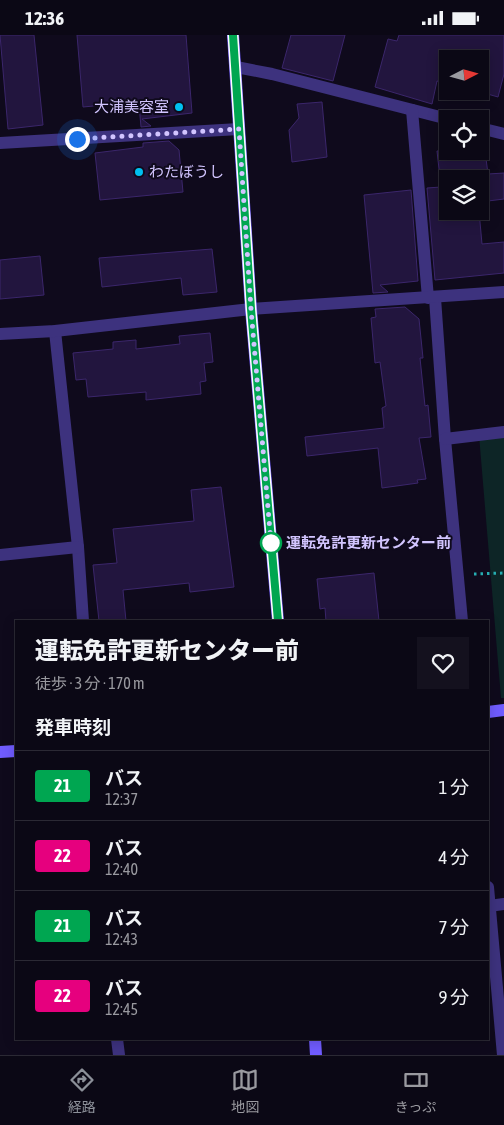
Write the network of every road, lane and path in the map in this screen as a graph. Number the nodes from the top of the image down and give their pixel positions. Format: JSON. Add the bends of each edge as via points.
{"nodes":[{"id":1,"x":233,"y":35,"type":"edge"},
{"id":2,"x":236,"y":67,"type":"junction"},
{"id":3,"x":412,"y":110,"type":"junction"},
{"id":4,"x":439,"y":117,"type":"edge"},
{"id":5,"x":239,"y":129,"type":"junction"},
{"id":6,"x":489,"y":130,"type":"edge"},
{"id":7,"x":504,"y":134,"type":"edge"},
{"id":8,"x":0,"y":143,"type":"edge"},
{"id":9,"x":504,"y":292,"type":"edge"},
{"id":10,"x":431,"y":298,"type":"junction"},
{"id":11,"x":251,"y":309,"type":"junction"},
{"id":12,"x":55,"y":331,"type":"junction"},
{"id":13,"x":0,"y":334,"type":"edge"},
{"id":14,"x":504,"y":432,"type":"edge"},
{"id":15,"x":445,"y":439,"type":"junction"},
{"id":16,"x":78,"y":547,"type":"junction"},
{"id":17,"x":0,"y":555,"type":"edge"},
{"id":18,"x":504,"y":573,"type":"edge"},
{"id":19,"x":458,"y":575,"type":"junction"},
{"id":20,"x":84,"y":620,"type":"edge"},
{"id":21,"x":278,"y":620,"type":"edge"},
{"id":22,"x":462,"y":620,"type":"edge"},
{"id":23,"x":504,"y":710,"type":"edge"},
{"id":24,"x":489,"y":711,"type":"edge"},
{"id":25,"x":15,"y":751,"type":"edge"},
{"id":26,"x":0,"y":752,"type":"edge"},
{"id":27,"x":504,"y":904,"type":"edge"},
{"id":28,"x":489,"y":905,"type":"joint"},
{"id":29,"x":117,"y":1040,"type":"edge"},
{"id":30,"x":315,"y":1040,"type":"edge"},
{"id":31,"x":119,"y":1055,"type":"edge"},
{"id":32,"x":316,"y":1055,"type":"edge"},
{"id":33,"x":503,"y":1055,"type":"edge"}],
"edges":[{"from":1,"to":2,"type":"street"},
{"from":2,"to":3,"type":"street"},
{"from":2,"to":5,"type":"street"},
{"from":3,"to":4,"type":"street"},
{"from":3,"to":10,"type":"street"},
{"from":5,"to":8,"type":"street"},
{"from":5,"to":11,"type":"street"},
{"from":6,"to":7,"type":"street"},
{"from":9,"to":10,"type":"street"},
{"from":10,"to":11,"type":"street"},
{"from":10,"to":15,"type":"street"},
{"from":11,"to":12,"type":"street"},
{"from":11,"to":21,"type":"street"},
{"from":12,"to":13,"type":"street"},
{"from":12,"to":16,"type":"street"},
{"from":14,"to":15,"type":"street"},
{"from":15,"to":19,"type":"street"},
{"from":16,"to":17,"type":"street"},
{"from":16,"to":20,"type":"street"},
{"from":18,"to":19,"type":"path"},
{"from":19,"to":22,"type":"street"},
{"from":23,"to":24,"type":"street"},
{"from":25,"to":26,"type":"street"},
{"from":27,"to":28,"type":"street"},
{"from":28,"to":33,"type":"street"},
{"from":29,"to":31,"type":"street"},
{"from":30,"to":32,"type":"street"}]}
